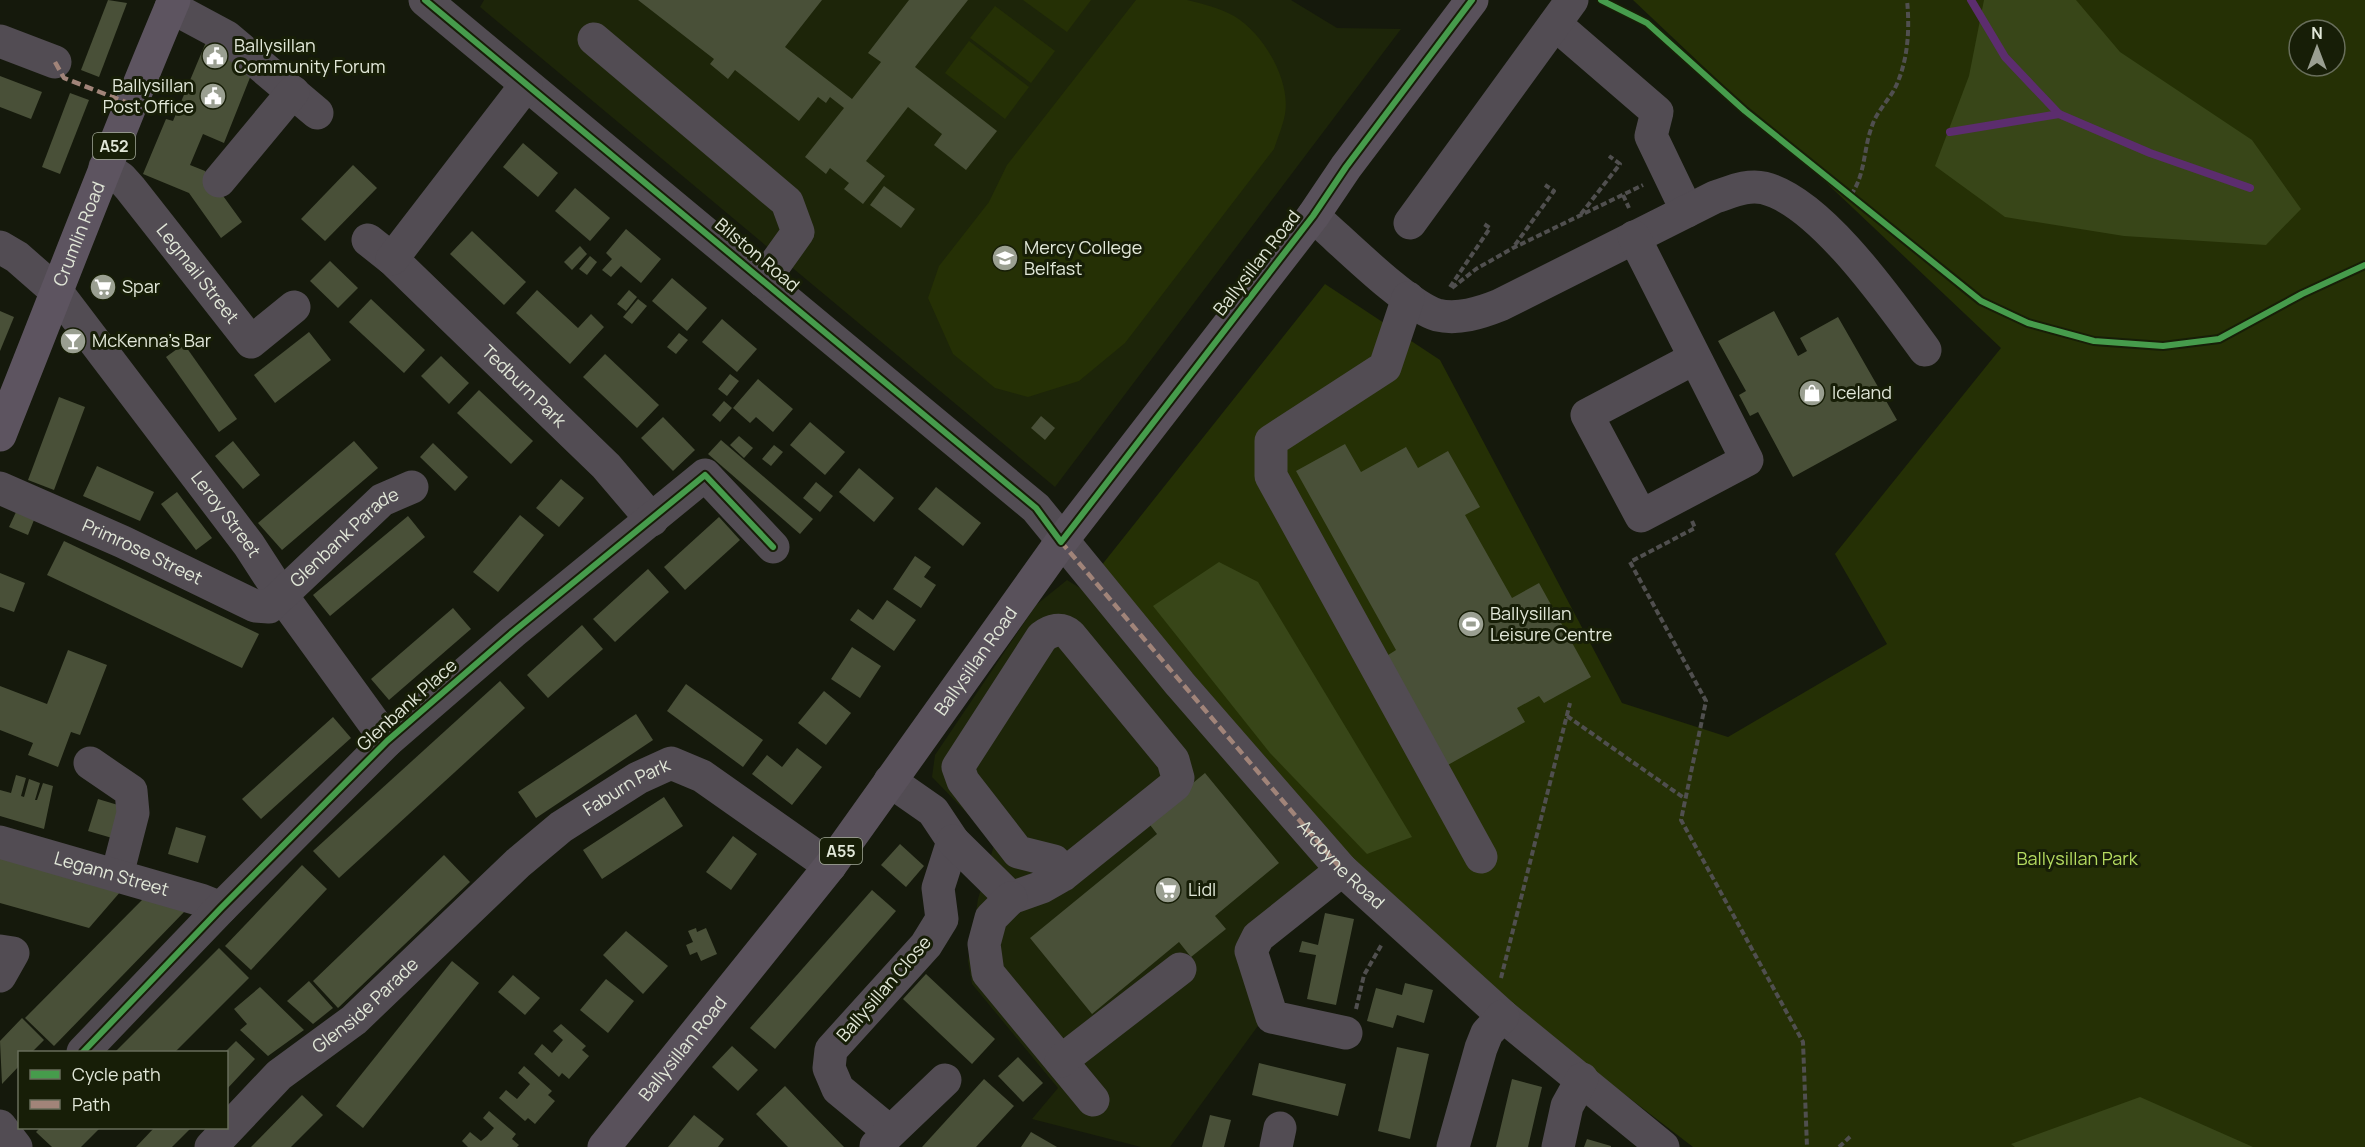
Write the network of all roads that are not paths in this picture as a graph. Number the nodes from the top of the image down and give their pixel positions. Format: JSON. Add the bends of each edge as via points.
{"nodes":[{"id":1,"x":425,"y":0,"type":"edge"},
{"id":2,"x":1473,"y":0,"type":"edge"},
{"id":3,"x":173,"y":4,"type":"edge"},
{"id":4,"x":1563,"y":12,"type":"edge"},
{"id":5,"x":594,"y":39,"type":"dead end"},
{"id":6,"x":0,"y":41,"type":"edge"},
{"id":7,"x":55,"y":62,"type":"dead end"},
{"id":8,"x":526,"y":85,"type":"junction"},
{"id":9,"x":105,"y":167,"type":"junction"},
{"id":10,"x":219,"y":182,"type":"dead end"},
{"id":11,"x":1687,"y":211,"type":"junction"},
{"id":12,"x":1312,"y":216,"type":"junction"},
{"id":13,"x":1410,"y":223,"type":"dead end"},
{"id":14,"x":1634,"y":237,"type":"junction"},
{"id":15,"x":0,"y":247,"type":"edge"},
{"id":16,"x":763,"y":281,"type":"junction"},
{"id":17,"x":57,"y":292,"type":"junction"},
{"id":18,"x":1428,"y":303,"type":"junction"},
{"id":19,"x":294,"y":307,"type":"dead end"},
{"id":20,"x":1925,"y":350,"type":"dead end"},
{"id":21,"x":1695,"y":358,"type":"junction"},
{"id":22,"x":0,"y":435,"type":"edge"},
{"id":23,"x":412,"y":486,"type":"dead end"},
{"id":24,"x":0,"y":488,"type":"edge"},
{"id":25,"x":652,"y":520,"type":"junction"},
{"id":26,"x":1061,"y":542,"type":"junction"},
{"id":27,"x":773,"y":547,"type":"dead end"},
{"id":28,"x":282,"y":596,"type":"junction"},
{"id":29,"x":387,"y":741,"type":"junction"},
{"id":30,"x":90,"y":763,"type":"dead end"},
{"id":31,"x":890,"y":781,"type":"junction"},
{"id":32,"x":953,"y":841,"type":"junction"},
{"id":33,"x":0,"y":842,"type":"edge"},
{"id":34,"x":1481,"y":857,"type":"dead end"},
{"id":35,"x":518,"y":863,"type":"joint"},
{"id":36,"x":830,"y":866,"type":"junction"},
{"id":37,"x":1342,"y":870,"type":"junction"},
{"id":38,"x":1063,"y":874,"type":"junction"},
{"id":39,"x":117,"y":875,"type":"junction"},
{"id":40,"x":1011,"y":898,"type":"junction"},
{"id":41,"x":221,"y":908,"type":"junction"},
{"id":42,"x":0,"y":951,"type":"edge"},
{"id":43,"x":1180,"y":969,"type":"dead end"},
{"id":44,"x":0,"y":976,"type":"edge"},
{"id":45,"x":1498,"y":1012,"type":"junction"},
{"id":46,"x":1351,"y":1022,"type":"road end"},
{"id":47,"x":85,"y":1051,"type":"edge"},
{"id":48,"x":1061,"y":1061,"type":"junction"},
{"id":49,"x":1582,"y":1079,"type":"junction"},
{"id":50,"x":945,"y":1080,"type":"dead end"},
{"id":51,"x":1093,"y":1100,"type":"dead end"},
{"id":52,"x":882,"y":1139,"type":"edge"},
{"id":53,"x":211,"y":1147,"type":"edge"},
{"id":54,"x":604,"y":1147,"type":"edge"},
{"id":55,"x":1453,"y":1147,"type":"edge"},
{"id":56,"x":1557,"y":1147,"type":"edge"},
{"id":57,"x":1663,"y":1147,"type":"edge"}],
"edges":[{"from":1,"to":8,"type":"street","name":"Bilston Road"},
{"from":2,"to":12,"type":"highway","name":"Ballysillan Road","number":"A55"},
{"from":3,"to":9,"type":"main road","name":"Crumlin Road","number":"A52"},
{"from":3,"to":10,"type":"street","via":[[227,37],[305,103]]},
{"from":4,"to":11,"type":"street","via":[[1657,112],[1651,136]]},
{"from":4,"to":13,"type":"street"},
{"from":5,"to":16,"type":"street","via":[[787,202],[798,232]]},
{"from":6,"to":7,"type":"street"},
{"from":8,"to":16,"type":"street","name":"Bilston Road"},
{"from":8,"to":25,"type":"street","name":"Tedburn Park","via":[[380,250],[606,466]]},
{"from":9,"to":17,"type":"main road","name":"Crumlin Road","number":"A52"},
{"from":9,"to":19,"type":"street","name":"Legmail Street","via":[[130,188],[251,342]]},
{"from":11,"to":14,"type":"street"},
{"from":11,"to":20,"type":"street","via":[[1715,197],[1752,186],[1781,194],[1818,221],[1871,276]]},
{"from":12,"to":18,"type":"street"},
{"from":12,"to":26,"type":"highway","name":"Ballysillan Road","number":"A55"},
{"from":14,"to":18,"type":"street","via":[[1493,308],[1457,316]]},
{"from":14,"to":21,"type":"street"},
{"from":15,"to":17,"type":"street","name":"Leroy Street"},
{"from":16,"to":26,"type":"street","name":"Bilston Road","via":[[1036,508]]},
{"from":17,"to":22,"type":"main road","name":"Crumlin Road","number":"A52"},
{"from":17,"to":28,"type":"street","name":"Leroy Street","via":[[249,545]]},
{"from":18,"to":34,"type":"street","via":[[1385,368],[1271,441],[1271,476]]},
{"from":21,"to":21,"type":"street","via":[[1747,460],[1641,516],[1587,416]]},
{"from":23,"to":28,"type":"street","name":"Glenbank Parade","via":[[382,500]]},
{"from":24,"to":28,"type":"street","name":"Primrose Street","via":[[255,606],[269,607]]},
{"from":25,"to":27,"type":"street","name":"Glenbank Place","via":[[705,475]]},
{"from":25,"to":29,"type":"street","name":"Glenbank Place","via":[[513,632]]},
{"from":26,"to":31,"type":"highway","name":"Ballysillan Road","number":"A55"},
{"from":26,"to":37,"type":"street","name":"Ardoyne Road"},
{"from":28,"to":29,"type":"street","name":"Leroy Street"},
{"from":29,"to":41,"type":"street","name":"Glenbank Place"},
{"from":30,"to":39,"type":"street","via":[[131,791],[133,813]]},
{"from":31,"to":32,"type":"street","via":[[933,811]]},
{"from":31,"to":36,"type":"highway","name":"Ballysillan Road","number":"A55"},
{"from":32,"to":40,"type":"street"},
{"from":32,"to":52,"type":"street","name":"Ballysillan Close","via":[[938,888],[942,919],[926,945],[831,1050],[829,1068],[838,1089]]},
{"from":33,"to":39,"type":"street","name":"Legann Street"},
{"from":35,"to":36,"type":"street","name":"Faburn Park","via":[[561,827],[638,778],[671,763],[702,776]]},
{"from":35,"to":53,"type":"street","name":"Glenside Parade","via":[[354,1020],[279,1075]]},
{"from":36,"to":54,"type":"highway","name":"Ballysillan Road","number":"A55"},
{"from":37,"to":45,"type":"street","name":"Ardoyne Road"},
{"from":37,"to":46,"type":"street","via":[[1258,937],[1251,951],[1272,1017]]},
{"from":38,"to":38,"type":"street","via":[[1175,785],[1178,778],[1173,760],[1070,635],[1054,630],[1042,637],[958,767],[963,781],[1018,852],[1054,861]]},
{"from":38,"to":40,"type":"street","via":[[1042,887]]},
{"from":39,"to":41,"type":"street","name":"Legann Street"},
{"from":40,"to":48,"type":"street","via":[[991,918],[984,944],[988,973]]},
{"from":41,"to":47,"type":"street","name":"Glenbank Place"},
{"from":42,"to":44,"type":"street","via":[[13,953]]},
{"from":43,"to":48,"type":"street"},
{"from":45,"to":49,"type":"street","name":"Ardoyne Road"},
{"from":45,"to":55,"type":"street","via":[[1481,1048]]},
{"from":48,"to":51,"type":"street"},
{"from":49,"to":56,"type":"street","via":[[1568,1106]]},
{"from":49,"to":57,"type":"street","name":"Ardoyne Road"},
{"from":50,"to":52,"type":"street","name":"Ballysillan Close"}]}
